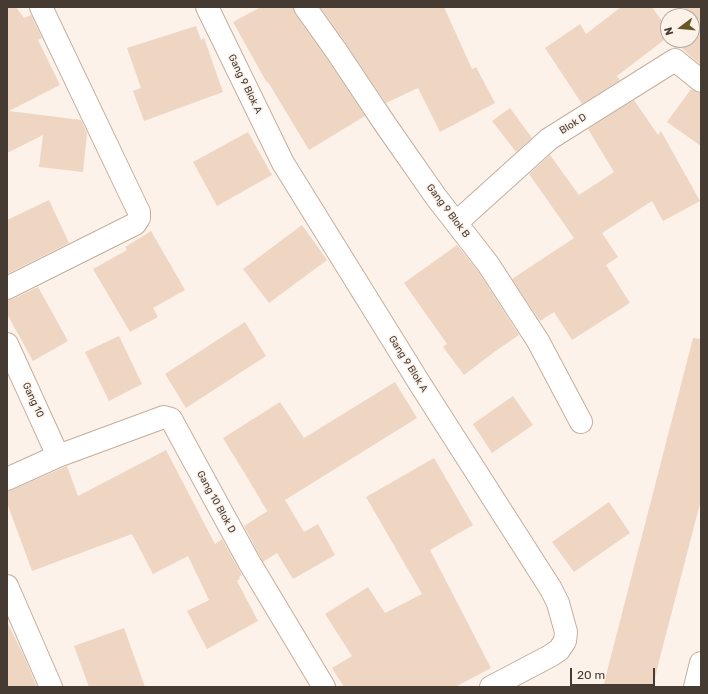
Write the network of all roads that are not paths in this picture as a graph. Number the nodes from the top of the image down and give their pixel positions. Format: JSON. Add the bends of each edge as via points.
{"nodes":[{"id":1,"x":41,"y":7,"type":"edge"},
{"id":2,"x":207,"y":7,"type":"edge"},
{"id":3,"x":305,"y":7,"type":"edge"},
{"id":4,"x":701,"y":81,"type":"edge"},
{"id":5,"x":456,"y":223,"type":"junction"},
{"id":6,"x":7,"y":288,"type":"edge"},
{"id":7,"x":7,"y":344,"type":"edge"},
{"id":8,"x":581,"y":422,"type":"dead end"},
{"id":9,"x":58,"y":456,"type":"junction"},
{"id":10,"x":7,"y":479,"type":"edge"},
{"id":11,"x":7,"y":586,"type":"edge"},
{"id":12,"x":701,"y":663,"type":"edge"},
{"id":13,"x":51,"y":687,"type":"edge"},
{"id":14,"x":324,"y":687,"type":"edge"},
{"id":15,"x":492,"y":687,"type":"edge"},
{"id":16,"x":695,"y":687,"type":"edge"}],
"edges":[{"from":1,"to":6,"type":"street","via":[[139,212],[139,218],[135,224]]},
{"from":2,"to":15,"type":"street","name":"Gang 9 Blok A","via":[[283,163],[558,603],[566,632],[565,641],[559,650]]},
{"from":3,"to":5,"type":"street","name":"Gang 9 Blok B"},
{"from":4,"to":5,"type":"street","name":"Blok D","via":[[675,60],[549,138]]},
{"from":5,"to":8,"type":"street","name":"Gang 9 Blok B","via":[[488,264],[538,341]]},
{"from":7,"to":9,"type":"street","name":"Gang 10"},
{"from":9,"to":10,"type":"street","name":"Gang 10 Blok D"},
{"from":9,"to":14,"type":"street","name":"Gang 10 Blok D","via":[[164,417],[171,419],[249,562]]},
{"from":11,"to":13,"type":"street"},
{"from":12,"to":16,"type":"street"}]}
